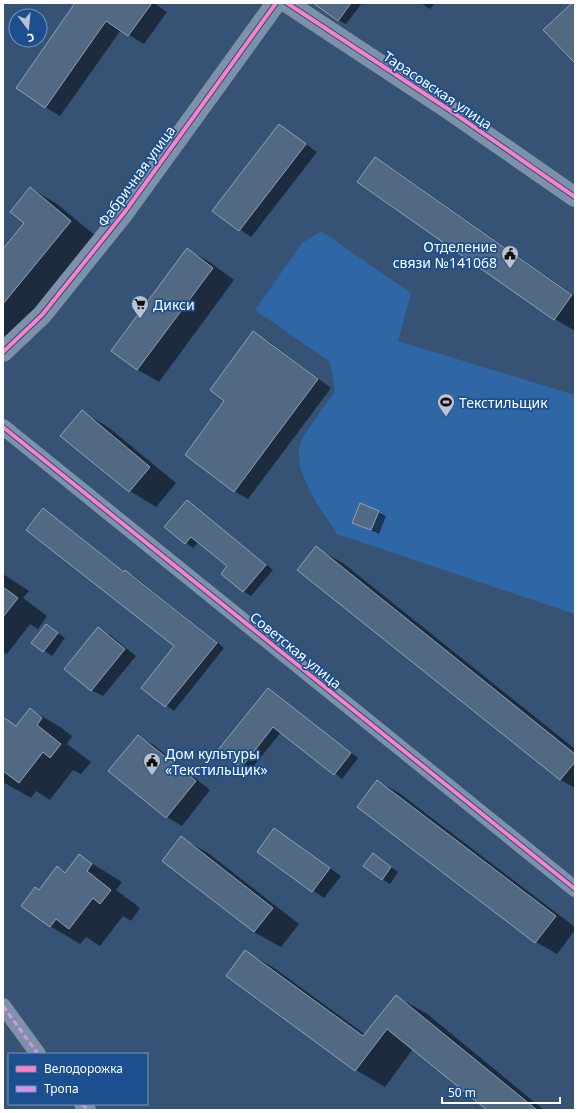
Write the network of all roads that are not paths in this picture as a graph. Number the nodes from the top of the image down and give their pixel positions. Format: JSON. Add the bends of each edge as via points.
{"nodes":[{"id":1,"x":276,"y":3,"type":"edge"},
{"id":2,"x":287,"y":3,"type":"edge"},
{"id":3,"x":575,"y":197,"type":"edge"},
{"id":4,"x":3,"y":352,"type":"edge"},
{"id":5,"x":3,"y":427,"type":"edge"},
{"id":6,"x":575,"y":890,"type":"edge"},
{"id":7,"x":3,"y":1006,"type":"edge"},
{"id":8,"x":37,"y":1053,"type":"edge"}],
"edges":[{"from":1,"to":4,"type":"street","name":"Фабричная улица","via":[[124,213],[42,315]]},
{"from":2,"to":3,"type":"street","name":"Тарасовская улица"},
{"from":5,"to":6,"type":"street","name":"Советская улица"},
{"from":7,"to":8,"type":"street"}]}
